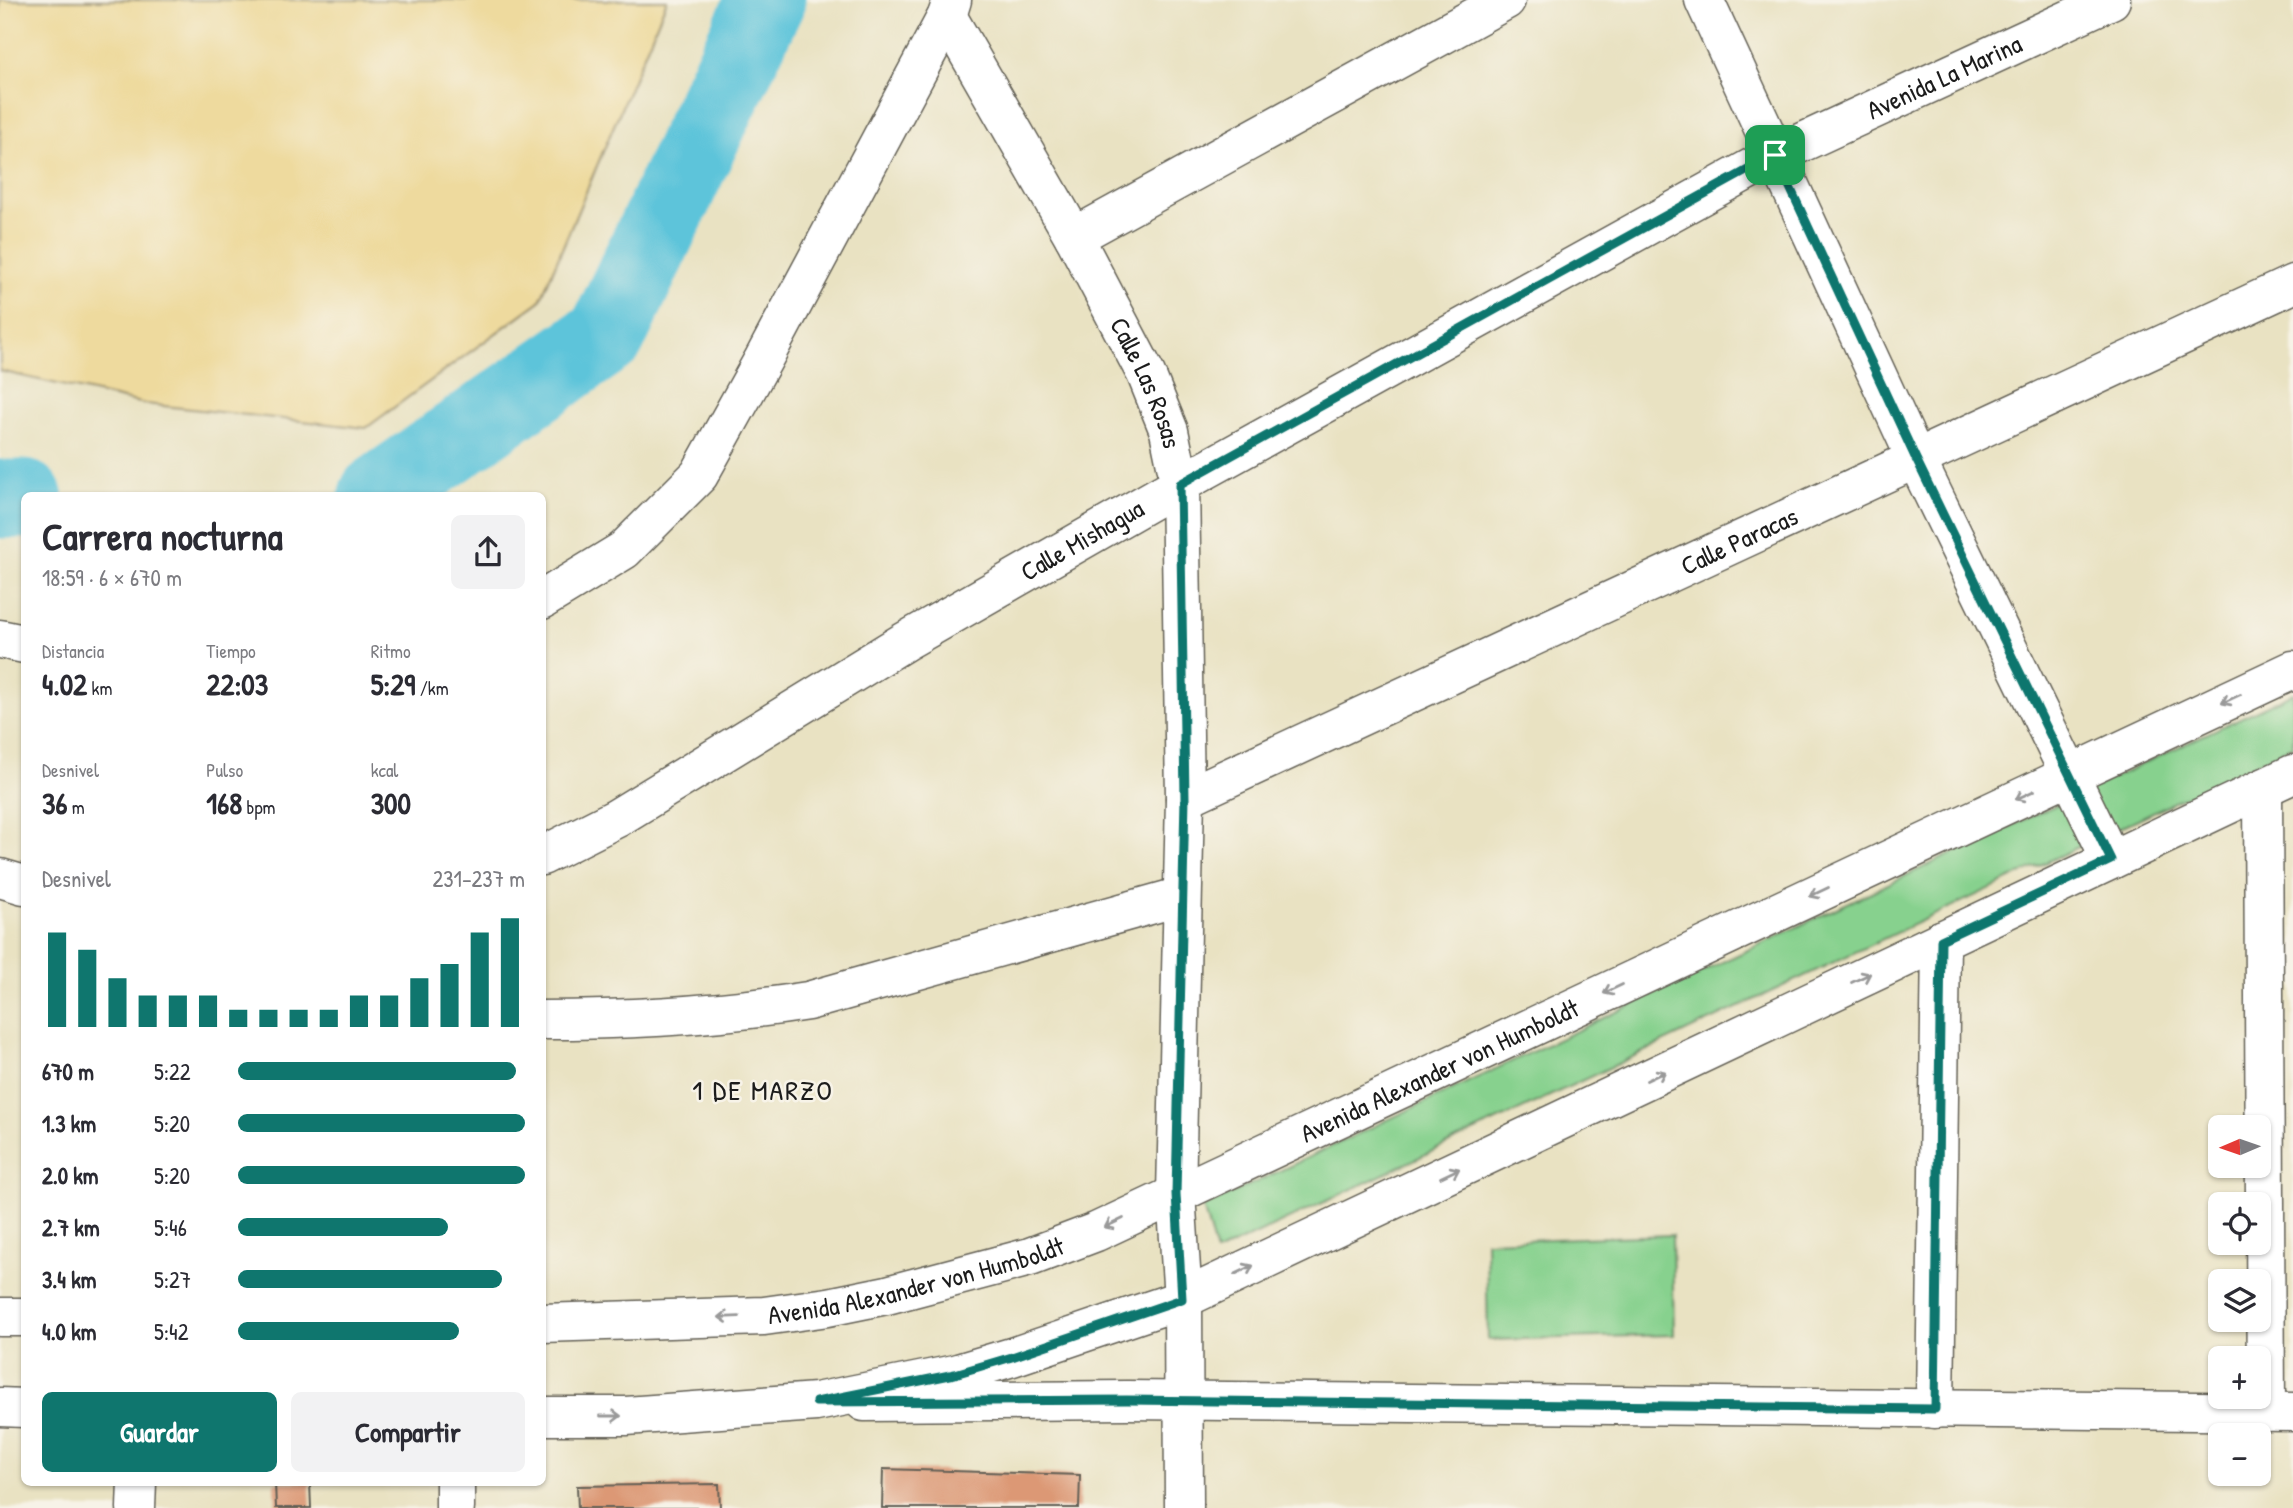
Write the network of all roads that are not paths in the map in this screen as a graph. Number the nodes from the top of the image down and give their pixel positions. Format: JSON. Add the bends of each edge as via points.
{"nodes":[{"id":1,"x":1506,"y":0,"type":"edge"},
{"id":2,"x":1704,"y":0,"type":"edge"},
{"id":3,"x":2111,"y":0,"type":"edge"},
{"id":4,"x":959,"y":5,"type":"edge"},
{"id":5,"x":1775,"y":155,"type":"junction"},
{"id":6,"x":1074,"y":237,"type":"junction"},
{"id":7,"x":2293,"y":284,"type":"edge"},
{"id":8,"x":1916,"y":459,"type":"junction"},
{"id":9,"x":1180,"y":484,"type":"junction"},
{"id":10,"x":546,"y":598,"type":"edge"},
{"id":11,"x":0,"y":639,"type":"edge"},
{"id":12,"x":21,"y":642,"type":"edge"},
{"id":13,"x":2293,"y":670,"type":"edge"},
{"id":14,"x":2070,"y":775,"type":"junction"},
{"id":15,"x":2278,"y":781,"type":"edge"},
{"id":16,"x":1185,"y":798,"type":"junction"},
{"id":17,"x":546,"y":854,"type":"edge"},
{"id":18,"x":2111,"y":860,"type":"junction"},
{"id":19,"x":0,"y":878,"type":"edge"},
{"id":20,"x":21,"y":884,"type":"edge"},
{"id":21,"x":1182,"y":896,"type":"junction"},
{"id":22,"x":1941,"y":940,"type":"junction"},
{"id":23,"x":546,"y":1020,"type":"edge"},
{"id":24,"x":1176,"y":1194,"type":"junction"},
{"id":25,"x":1182,"y":1299,"type":"junction"},
{"id":26,"x":0,"y":1317,"type":"edge"},
{"id":27,"x":21,"y":1317,"type":"edge"},
{"id":28,"x":546,"y":1323,"type":"edge"},
{"id":29,"x":816,"y":1402,"type":"junction"},
{"id":30,"x":1184,"y":1402,"type":"junction"},
{"id":31,"x":0,"y":1407,"type":"edge"},
{"id":32,"x":21,"y":1408,"type":"edge"},
{"id":33,"x":1935,"y":1409,"type":"junction"},
{"id":34,"x":2280,"y":1412,"type":"edge"},
{"id":35,"x":546,"y":1416,"type":"edge"},
{"id":36,"x":136,"y":1486,"type":"edge"},
{"id":37,"x":456,"y":1486,"type":"edge"},
{"id":38,"x":136,"y":1508,"type":"edge"},
{"id":39,"x":455,"y":1508,"type":"edge"},
{"id":40,"x":1184,"y":1508,"type":"edge"}],
"edges":[{"from":1,"to":6,"type":"street"},
{"from":2,"to":5,"type":"street"},
{"from":3,"to":5,"type":"street","name":"Avenida La Marina"},
{"from":4,"to":6,"type":"street","name":"Calle Las Rosas"},
{"from":4,"to":10,"type":"street","via":[[699,475],[624,550]]},
{"from":5,"to":8,"type":"street"},
{"from":5,"to":9,"type":"street","name":"Calle Mishagua"},
{"from":6,"to":9,"type":"street","name":"Calle Las Rosas","via":[[1146,374],[1169,431]]},
{"from":7,"to":8,"type":"street","name":"Calle Paracas"},
{"from":8,"to":14,"type":"street"},
{"from":8,"to":16,"type":"street","name":"Calle Paracas"},
{"from":9,"to":16,"type":"street","name":"Calle Las Rosas"},
{"from":9,"to":17,"type":"street","name":"Calle Mishagua","via":[[904,642],[617,818]]},
{"from":11,"to":12,"type":"street"},
{"from":13,"to":14,"type":"street","name":"Avenida Alexander von Humboldt","one_way":true},
{"from":14,"to":18,"type":"street"},
{"from":14,"to":24,"type":"street","name":"Avenida Alexander von Humboldt","one_way":true},
{"from":15,"to":18,"type":"street"},
{"from":15,"to":34,"type":"street"},
{"from":16,"to":21,"type":"street","name":"Calle Las Rosas"},
{"from":18,"to":22,"type":"street"},
{"from":19,"to":20,"type":"street"},
{"from":21,"to":23,"type":"street","via":[[808,1001],[678,1017]]},
{"from":21,"to":24,"type":"street","name":"Calle Las Rosas"},
{"from":25,"to":22,"type":"street","one_way":true},
{"from":22,"to":33,"type":"street"},
{"from":24,"to":25,"type":"street","name":"Calle Las Rosas"},
{"from":24,"to":28,"type":"street","name":"Avenida Alexander von Humboldt","one_way":true,"via":[[1030,1257],[887,1295],[764,1316]]},
{"from":25,"to":29,"type":"street","via":[[955,1374]]},
{"from":25,"to":30,"type":"street","name":"Calle Las Rosas"},
{"from":26,"to":27,"type":"street"},
{"from":29,"to":30,"type":"street"},
{"from":35,"to":29,"type":"street","one_way":true,"via":[[626,1416]]},
{"from":30,"to":33,"type":"street"},
{"from":30,"to":40,"type":"street","name":"Calle Las Rosas"},
{"from":31,"to":32,"type":"street"},
{"from":33,"to":34,"type":"street"},
{"from":36,"to":38,"type":"street"},
{"from":37,"to":39,"type":"street"}]}
